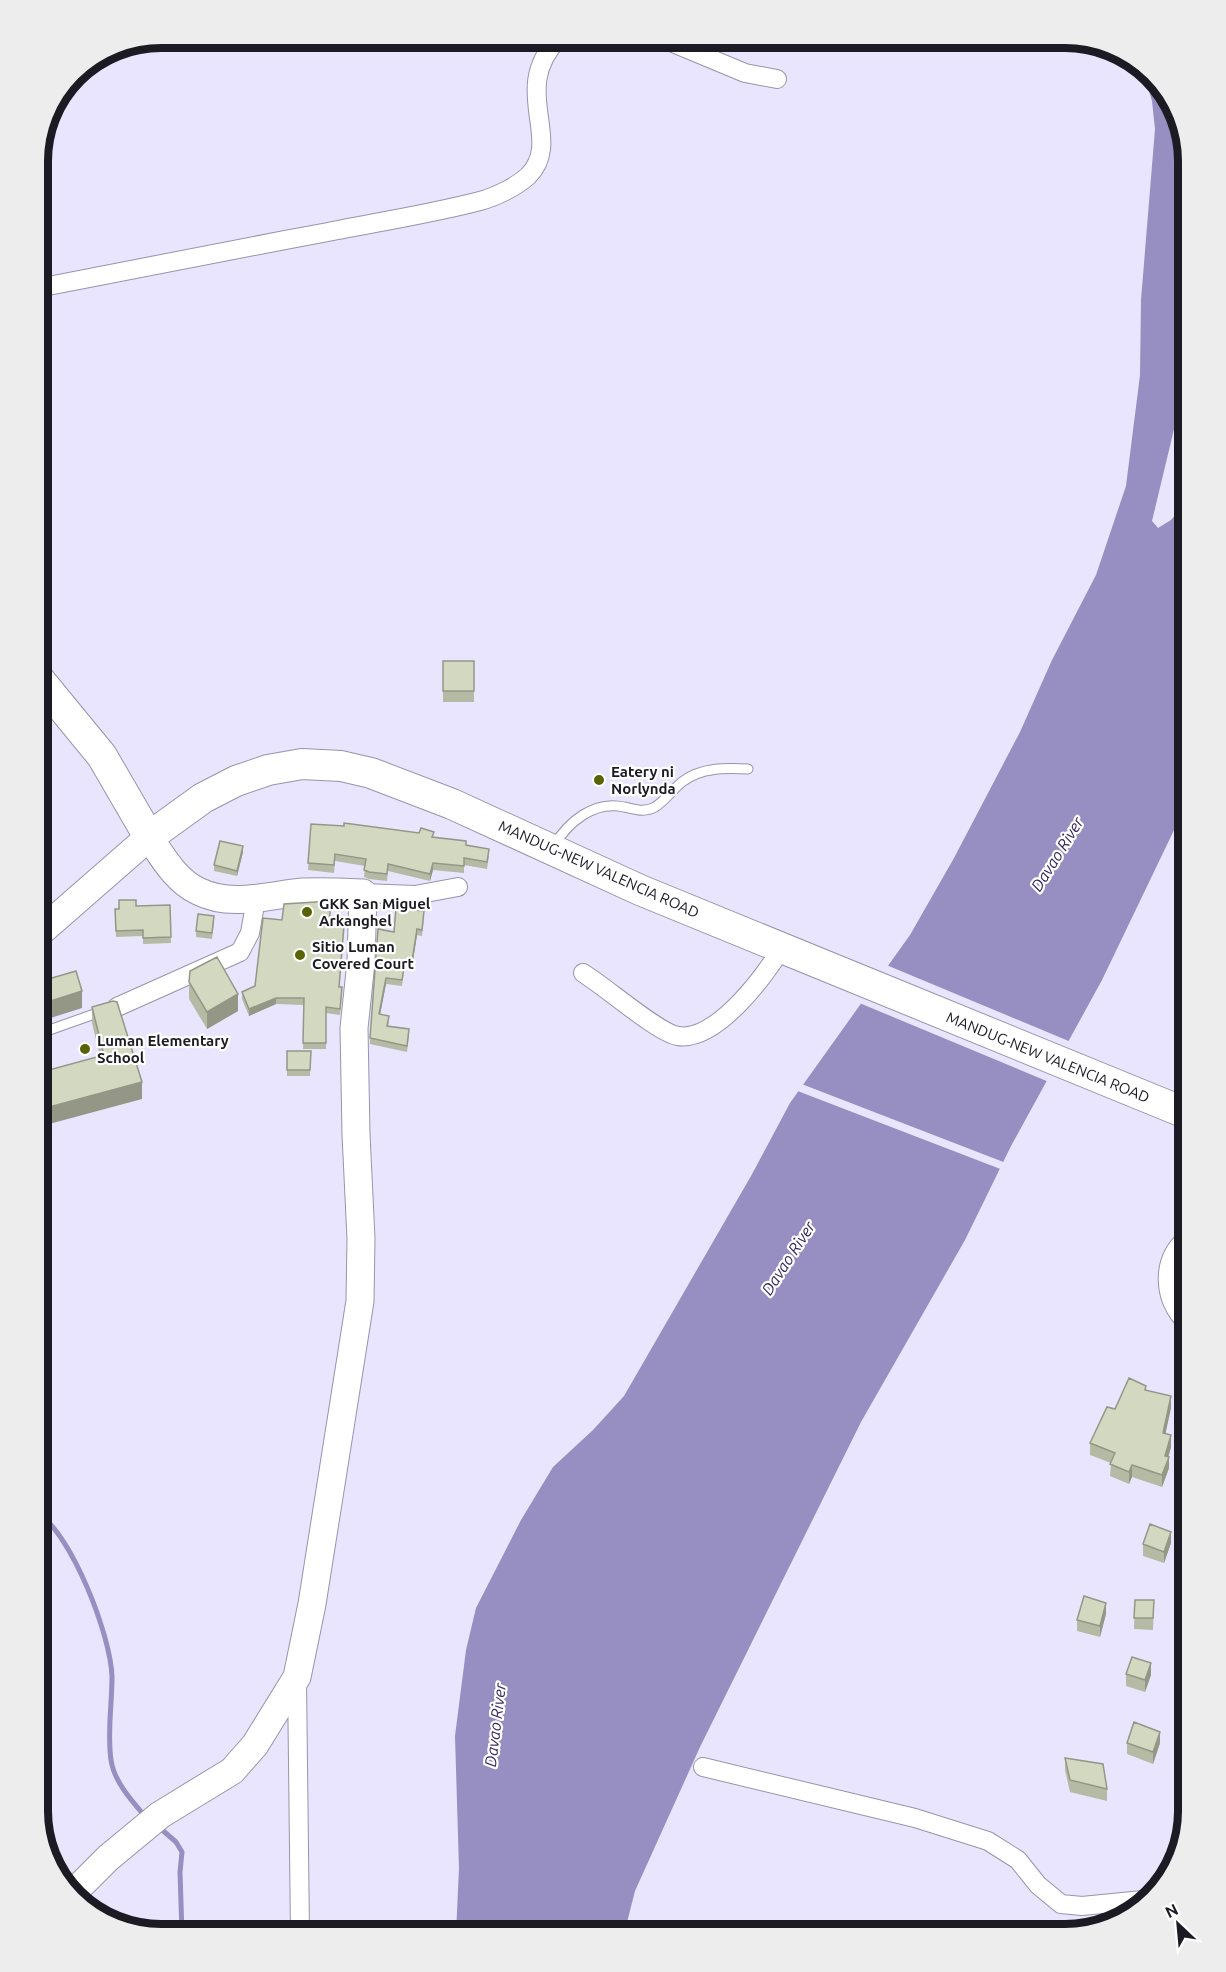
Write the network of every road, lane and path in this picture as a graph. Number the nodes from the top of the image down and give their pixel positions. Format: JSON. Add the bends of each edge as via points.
{"nodes":[{"id":1,"x":549,"y":48,"type":"edge"},
{"id":2,"x":685,"y":48,"type":"edge"},
{"id":3,"x":777,"y":79,"type":"dead end"},
{"id":4,"x":48,"y":286,"type":"edge"},
{"id":5,"x":48,"y":690,"type":"edge"},
{"id":6,"x":748,"y":769,"type":"dead end"},
{"id":7,"x":149,"y":837,"type":"junction"},
{"id":8,"x":551,"y":850,"type":"junction"},
{"id":9,"x":458,"y":887,"type":"dead end"},
{"id":10,"x":363,"y":893,"type":"junction"},
{"id":11,"x":256,"y":899,"type":"junction"},
{"id":12,"x":48,"y":925,"type":"edge"},
{"id":13,"x":782,"y":947,"type":"junction"},
{"id":14,"x":583,"y":973,"type":"dead end"},
{"id":15,"x":117,"y":1006,"type":"joint"},
{"id":16,"x":48,"y":1030,"type":"edge"},
{"id":17,"x":1178,"y":1110,"type":"edge"},
{"id":18,"x":1178,"y":1249,"type":"edge"},
{"id":19,"x":1178,"y":1310,"type":"edge"},
{"id":20,"x":297,"y":1677,"type":"junction"},
{"id":21,"x":703,"y":1767,"type":"dead end"},
{"id":22,"x":78,"y":1888,"type":"edge"},
{"id":23,"x":1133,"y":1901,"type":"edge"},
{"id":24,"x":300,"y":1924,"type":"edge"}],
"edges":[{"from":1,"to":4,"type":"street","via":[[538,66],[534,94],[542,151],[538,163],[527,177],[497,195]]},
{"from":2,"to":3,"type":"street","via":[[745,73]]},
{"from":5,"to":7,"type":"main road","via":[[102,756]]},
{"from":6,"to":8,"type":"lane","via":[[701,772],[683,780],[656,807],[640,811],[607,805],[591,810],[561,834]]},
{"from":7,"to":8,"type":"main road","name":"MANDUG-NEW VALENCIA ROAD","via":[[203,798],[236,781],[302,764],[371,773],[452,804]]},
{"from":7,"to":11,"type":"street","via":[[182,880],[198,891],[220,899]]},
{"from":7,"to":12,"type":"street","name":"MANDUG-NEW VALENCIA ROAD"},
{"from":8,"to":13,"type":"main road","name":"MANDUG-NEW VALENCIA ROAD"},
{"from":9,"to":10,"type":"street","via":[[415,895]]},
{"from":10,"to":11,"type":"street","via":[[303,892]]},
{"from":10,"to":20,"type":"street","via":[[354,1028],[360,1301]]},
{"from":11,"to":15,"type":"street","via":[[250,933],[240,952]]},
{"from":13,"to":14,"type":"street","via":[[758,984],[731,1011],[694,1034],[678,1036],[649,1021]]},
{"from":13,"to":17,"type":"main road","name":"MANDUG-NEW VALENCIA ROAD"},
{"from":15,"to":16,"type":"lane"},
{"from":18,"to":19,"type":"street","via":[[1170,1258],[1168,1283]]},
{"from":20,"to":22,"type":"street","via":[[255,1745],[232,1771],[160,1815]]},
{"from":20,"to":24,"type":"street"},
{"from":21,"to":23,"type":"street","via":[[915,1818],[988,1841],[1018,1860],[1038,1885],[1061,1904]]}]}
